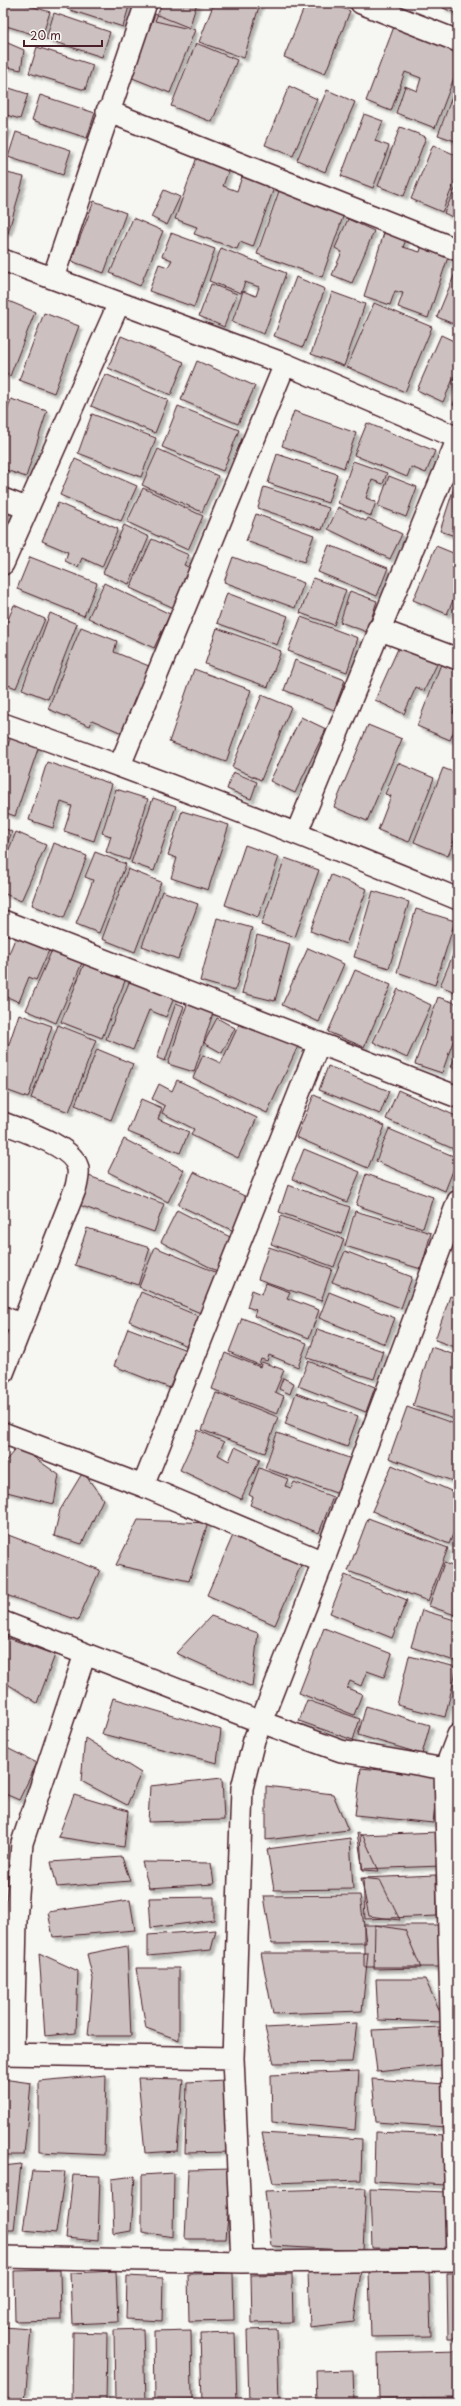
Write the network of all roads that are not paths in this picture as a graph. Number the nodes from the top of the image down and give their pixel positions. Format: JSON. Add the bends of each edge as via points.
{"nodes":[{"id":1,"x":146,"y":3,"type":"edge"},
{"id":2,"x":361,"y":3,"type":"edge"},
{"id":3,"x":458,"y":41,"type":"edge"},
{"id":4,"x":107,"y":111,"type":"junction"},
{"id":5,"x":458,"y":250,"type":"edge"},
{"id":6,"x":3,"y":260,"type":"edge"},
{"id":7,"x":53,"y":278,"type":"junction"},
{"id":8,"x":119,"y":303,"type":"junction"},
{"id":9,"x":285,"y":364,"type":"junction"},
{"id":10,"x":458,"y":438,"type":"edge"},
{"id":11,"x":3,"y":498,"type":"edge"},
{"id":12,"x":26,"y":508,"type":"junction"},
{"id":13,"x":3,"y":564,"type":"edge"},
{"id":14,"x":378,"y":629,"type":"junction"},
{"id":15,"x":458,"y":659,"type":"edge"},
{"id":16,"x":3,"y":724,"type":"edge"},
{"id":17,"x":120,"y":765,"type":"junction"},
{"id":18,"x":297,"y":832,"type":"junction"},
{"id":19,"x":458,"y":899,"type":"edge"},
{"id":20,"x":3,"y":920,"type":"edge"},
{"id":21,"x":319,"y":1043,"type":"junction"},
{"id":22,"x":458,"y":1097,"type":"edge"},
{"id":23,"x":3,"y":1123,"type":"edge"},
{"id":24,"x":458,"y":1201,"type":"edge"},
{"id":25,"x":12,"y":1321,"type":"edge"},
{"id":26,"x":3,"y":1373,"type":"edge"},
{"id":27,"x":3,"y":1433,"type":"edge"},
{"id":28,"x":143,"y":1486,"type":"junction"},
{"id":29,"x":323,"y":1562,"type":"junction"},
{"id":30,"x":3,"y":1622,"type":"edge"},
{"id":31,"x":85,"y":1654,"type":"junction"},
{"id":32,"x":261,"y":1722,"type":"junction"},
{"id":33,"x":458,"y":1735,"type":"edge"},
{"id":34,"x":445,"y":1769,"type":"junction"},
{"id":35,"x":8,"y":2054,"type":"edge"},
{"id":36,"x":233,"y":2058,"type":"junction"},
{"id":37,"x":3,"y":2257,"type":"edge"},
{"id":38,"x":457,"y":2260,"type":"edge"},
{"id":39,"x":242,"y":2262,"type":"junction"}],
"edges":[{"from":1,"to":4,"type":"street"},
{"from":2,"to":3,"type":"street"},
{"from":4,"to":5,"type":"street"},
{"from":4,"to":7,"type":"street"},
{"from":6,"to":7,"type":"street"},
{"from":7,"to":8,"type":"street"},
{"from":8,"to":9,"type":"street"},
{"from":8,"to":12,"type":"street"},
{"from":9,"to":10,"type":"street"},
{"from":9,"to":17,"type":"street"},
{"from":10,"to":14,"type":"street"},
{"from":11,"to":12,"type":"street"},
{"from":12,"to":13,"type":"street"},
{"from":14,"to":15,"type":"street"},
{"from":14,"to":18,"type":"street"},
{"from":16,"to":17,"type":"street"},
{"from":17,"to":18,"type":"street"},
{"from":18,"to":19,"type":"street"},
{"from":20,"to":21,"type":"street"},
{"from":21,"to":22,"type":"street"},
{"from":21,"to":28,"type":"street"},
{"from":23,"to":25,"type":"street","via":[[56,1144],[72,1158],[78,1168],[76,1187]]},
{"from":24,"to":29,"type":"street"},
{"from":25,"to":26,"type":"street"},
{"from":27,"to":28,"type":"street"},
{"from":28,"to":29,"type":"street"},
{"from":29,"to":32,"type":"street"},
{"from":30,"to":31,"type":"street"},
{"from":31,"to":32,"type":"street"},
{"from":31,"to":35,"type":"street","via":[[22,1843]]},
{"from":32,"to":34,"type":"street","via":[[341,1751]]},
{"from":32,"to":36,"type":"street","via":[[242,1788]]},
{"from":33,"to":34,"type":"street"},
{"from":34,"to":38,"type":"street"},
{"from":35,"to":36,"type":"street"},
{"from":36,"to":39,"type":"street"},
{"from":37,"to":39,"type":"street"},
{"from":38,"to":39,"type":"street"}]}
